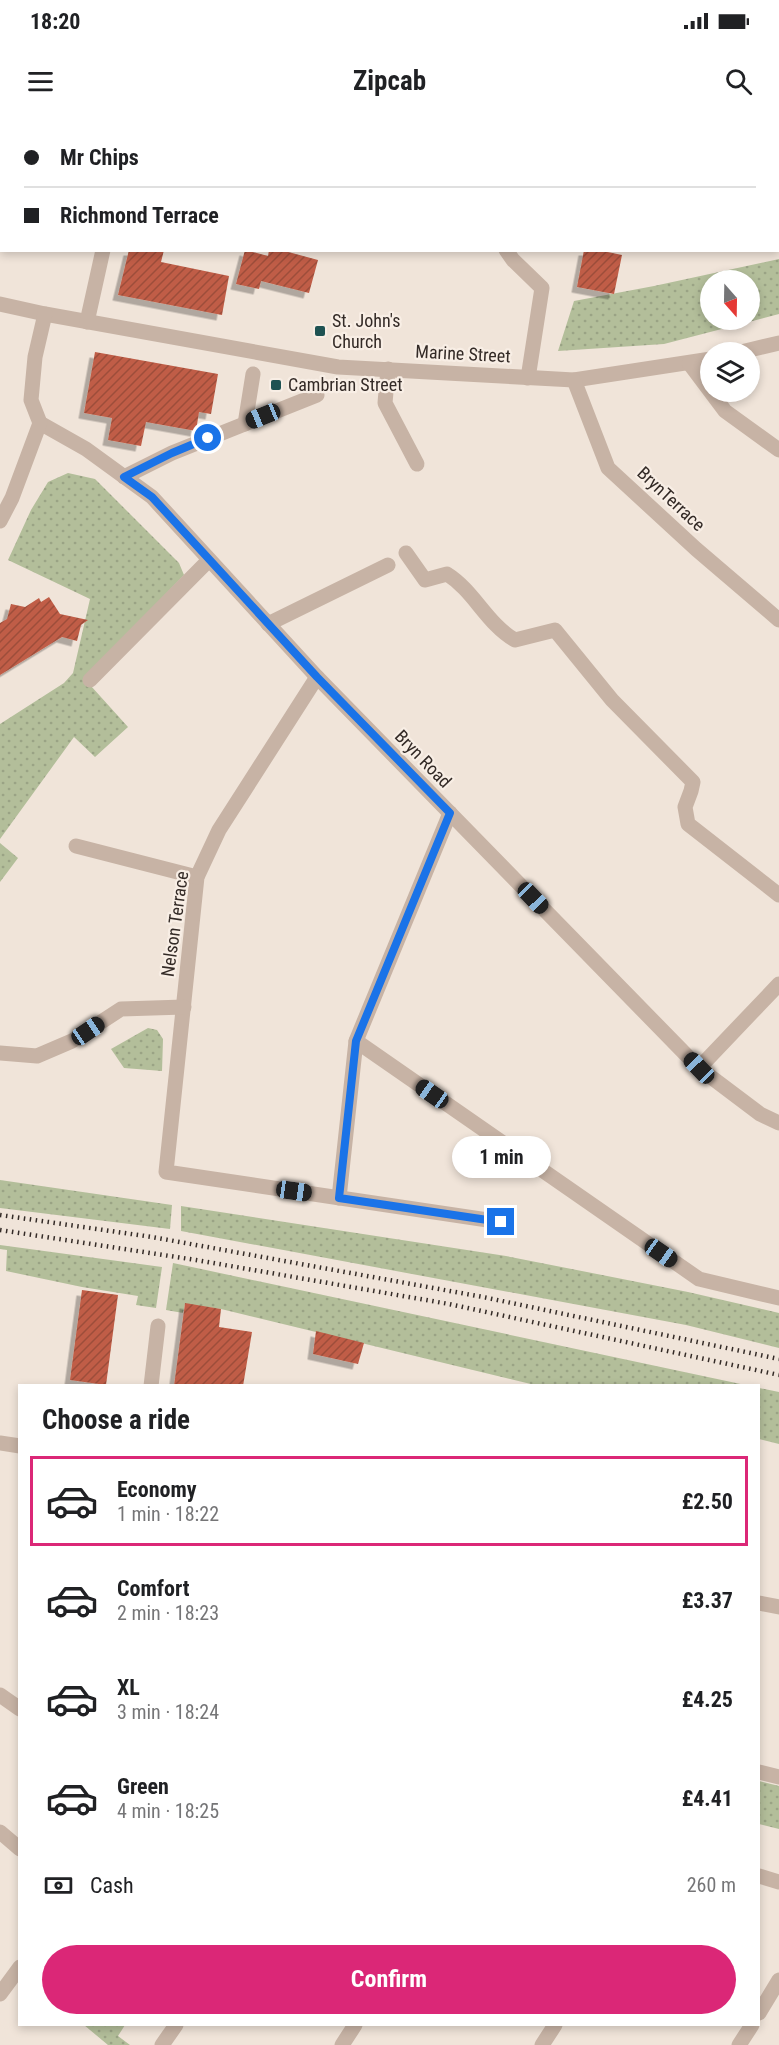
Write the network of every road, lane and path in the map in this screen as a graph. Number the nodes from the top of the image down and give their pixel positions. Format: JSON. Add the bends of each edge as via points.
{"nodes":[{"id":1,"x":103,"y":252,"type":"edge"},
{"id":2,"x":507,"y":252,"type":"edge"},
{"id":3,"x":0,"y":304,"type":"edge"},
{"id":4,"x":45,"y":314,"type":"junction"},
{"id":5,"x":87,"y":322,"type":"junction"},
{"id":6,"x":779,"y":343,"type":"edge"},
{"id":7,"x":760,"y":348,"type":"edge"},
{"id":8,"x":700,"y":361,"type":"edge"},
{"id":9,"x":689,"y":363,"type":"junction"},
{"id":10,"x":388,"y":369,"type":"junction"},
{"id":11,"x":253,"y":374,"type":"dead end"},
{"id":12,"x":528,"y":378,"type":"junction"},
{"id":13,"x":574,"y":380,"type":"junction"},
{"id":14,"x":317,"y":395,"type":"dead end"},
{"id":15,"x":40,"y":423,"type":"junction"},
{"id":16,"x":245,"y":424,"type":"junction"},
{"id":17,"x":779,"y":450,"type":"edge"},
{"id":18,"x":417,"y":464,"type":"dead end"},
{"id":19,"x":124,"y":477,"type":"junction"},
{"id":20,"x":0,"y":521,"type":"edge"},
{"id":21,"x":406,"y":553,"type":"dead end"},
{"id":22,"x":209,"y":560,"type":"junction"},
{"id":23,"x":388,"y":565,"type":"dead end"},
{"id":24,"x":779,"y":620,"type":"edge"},
{"id":25,"x":268,"y":624,"type":"junction"},
{"id":26,"x":317,"y":677,"type":"junction"},
{"id":27,"x":90,"y":680,"type":"dead end"},
{"id":28,"x":450,"y":813,"type":"junction"},
{"id":29,"x":76,"y":846,"type":"dead end"},
{"id":30,"x":197,"y":877,"type":"junction"},
{"id":31,"x":779,"y":895,"type":"edge"},
{"id":32,"x":779,"y":984,"type":"edge"},
{"id":33,"x":184,"y":1007,"type":"junction"},
{"id":34,"x":356,"y":1041,"type":"junction"},
{"id":35,"x":0,"y":1053,"type":"edge"},
{"id":36,"x":699,"y":1068,"type":"junction"},
{"id":37,"x":779,"y":1123,"type":"edge"},
{"id":38,"x":339,"y":1198,"type":"junction"},
{"id":39,"x":501,"y":1222,"type":"dead end"},
{"id":40,"x":779,"y":1298,"type":"edge"},
{"id":41,"x":158,"y":1326,"type":"dead end"},
{"id":42,"x":151,"y":1384,"type":"edge"},
{"id":43,"x":0,"y":1443,"type":"edge"},
{"id":44,"x":18,"y":1446,"type":"edge"},
{"id":45,"x":760,"y":1603,"type":"edge"},
{"id":46,"x":779,"y":1607,"type":"edge"},
{"id":47,"x":0,"y":1695,"type":"edge"},
{"id":48,"x":18,"y":1708,"type":"edge"},
{"id":49,"x":760,"y":1772,"type":"edge"},
{"id":50,"x":779,"y":1777,"type":"edge"},
{"id":51,"x":0,"y":1832,"type":"edge"},
{"id":52,"x":18,"y":1846,"type":"edge"},
{"id":53,"x":760,"y":1876,"type":"edge"},
{"id":54,"x":779,"y":1882,"type":"edge"},
{"id":55,"x":18,"y":1970,"type":"edge"},
{"id":56,"x":779,"y":1980,"type":"edge"},
{"id":57,"x":0,"y":1994,"type":"edge"},
{"id":58,"x":760,"y":2011,"type":"edge"},
{"id":59,"x":175,"y":2026,"type":"edge"},
{"id":60,"x":354,"y":2026,"type":"edge"},
{"id":61,"x":554,"y":2026,"type":"edge"},
{"id":62,"x":751,"y":2026,"type":"edge"},
{"id":63,"x":162,"y":2045,"type":"edge"},
{"id":64,"x":342,"y":2045,"type":"edge"},
{"id":65,"x":542,"y":2045,"type":"edge"},
{"id":66,"x":740,"y":2045,"type":"edge"}],
"edges":[{"from":1,"to":5,"type":"street"},
{"from":2,"to":12,"type":"street","via":[[542,288]]},
{"from":3,"to":4,"type":"street","name":"Marine Street"},
{"from":4,"to":5,"type":"street","name":"Marine Street"},
{"from":4,"to":15,"type":"street","via":[[31,400]]},
{"from":5,"to":10,"type":"street","name":"Marine Street","via":[[338,367]]},
{"from":6,"to":7,"type":"street"},
{"from":8,"to":9,"type":"street","name":"Marine Street"},
{"from":9,"to":13,"type":"street","name":"Marine Street"},
{"from":9,"to":17,"type":"street","via":[[725,411]]},
{"from":10,"to":12,"type":"street","name":"Marine Street"},
{"from":10,"to":18,"type":"street","via":[[385,403]]},
{"from":11,"to":16,"type":"street"},
{"from":12,"to":13,"type":"street","name":"Marine Street"},
{"from":13,"to":24,"type":"street","name":"BrynTerrace","via":[[608,468]]},
{"from":14,"to":16,"type":"street"},
{"from":15,"to":19,"type":"street","name":"Bryn Road","via":[[86,449]]},
{"from":15,"to":20,"type":"street"},
{"from":16,"to":19,"type":"street"},
{"from":19,"to":22,"type":"street","name":"Bryn Road","via":[[152,497]]},
{"from":21,"to":31,"type":"street","via":[[425,580],[447,574],[458,581],[502,633],[514,640],[555,630],[612,700],[693,782],[685,807],[687,824]]},
{"from":22,"to":25,"type":"street","name":"Bryn Road"},
{"from":22,"to":27,"type":"street"},
{"from":23,"to":25,"type":"street"},
{"from":25,"to":26,"type":"street","name":"Bryn Road"},
{"from":26,"to":28,"type":"street","name":"Bryn Road"},
{"from":26,"to":30,"type":"street","name":"Nelson Terrace","via":[[219,831]]},
{"from":28,"to":34,"type":"street"},
{"from":28,"to":36,"type":"street","name":"Bryn Road"},
{"from":29,"to":30,"type":"street"},
{"from":30,"to":33,"type":"street","name":"Nelson Terrace"},
{"from":32,"to":36,"type":"street"},
{"from":33,"to":35,"type":"street","via":[[121,1009],[72,1041],[37,1056]]},
{"from":33,"to":38,"type":"street","name":"Nelson Terrace","via":[[166,1172]]},
{"from":34,"to":38,"type":"street"},
{"from":34,"to":40,"type":"street","via":[[699,1279]]},
{"from":36,"to":37,"type":"street","name":"Bryn Road","via":[[760,1114]]},
{"from":38,"to":39,"type":"street"},
{"from":41,"to":42,"type":"street"},
{"from":43,"to":44,"type":"street"},
{"from":45,"to":46,"type":"street"},
{"from":47,"to":48,"type":"street"},
{"from":49,"to":50,"type":"street"},
{"from":51,"to":52,"type":"street"},
{"from":53,"to":54,"type":"street"},
{"from":55,"to":57,"type":"street"},
{"from":56,"to":58,"type":"street"},
{"from":59,"to":63,"type":"street"},
{"from":60,"to":64,"type":"street"},
{"from":61,"to":65,"type":"street"},
{"from":62,"to":66,"type":"street"}]}
